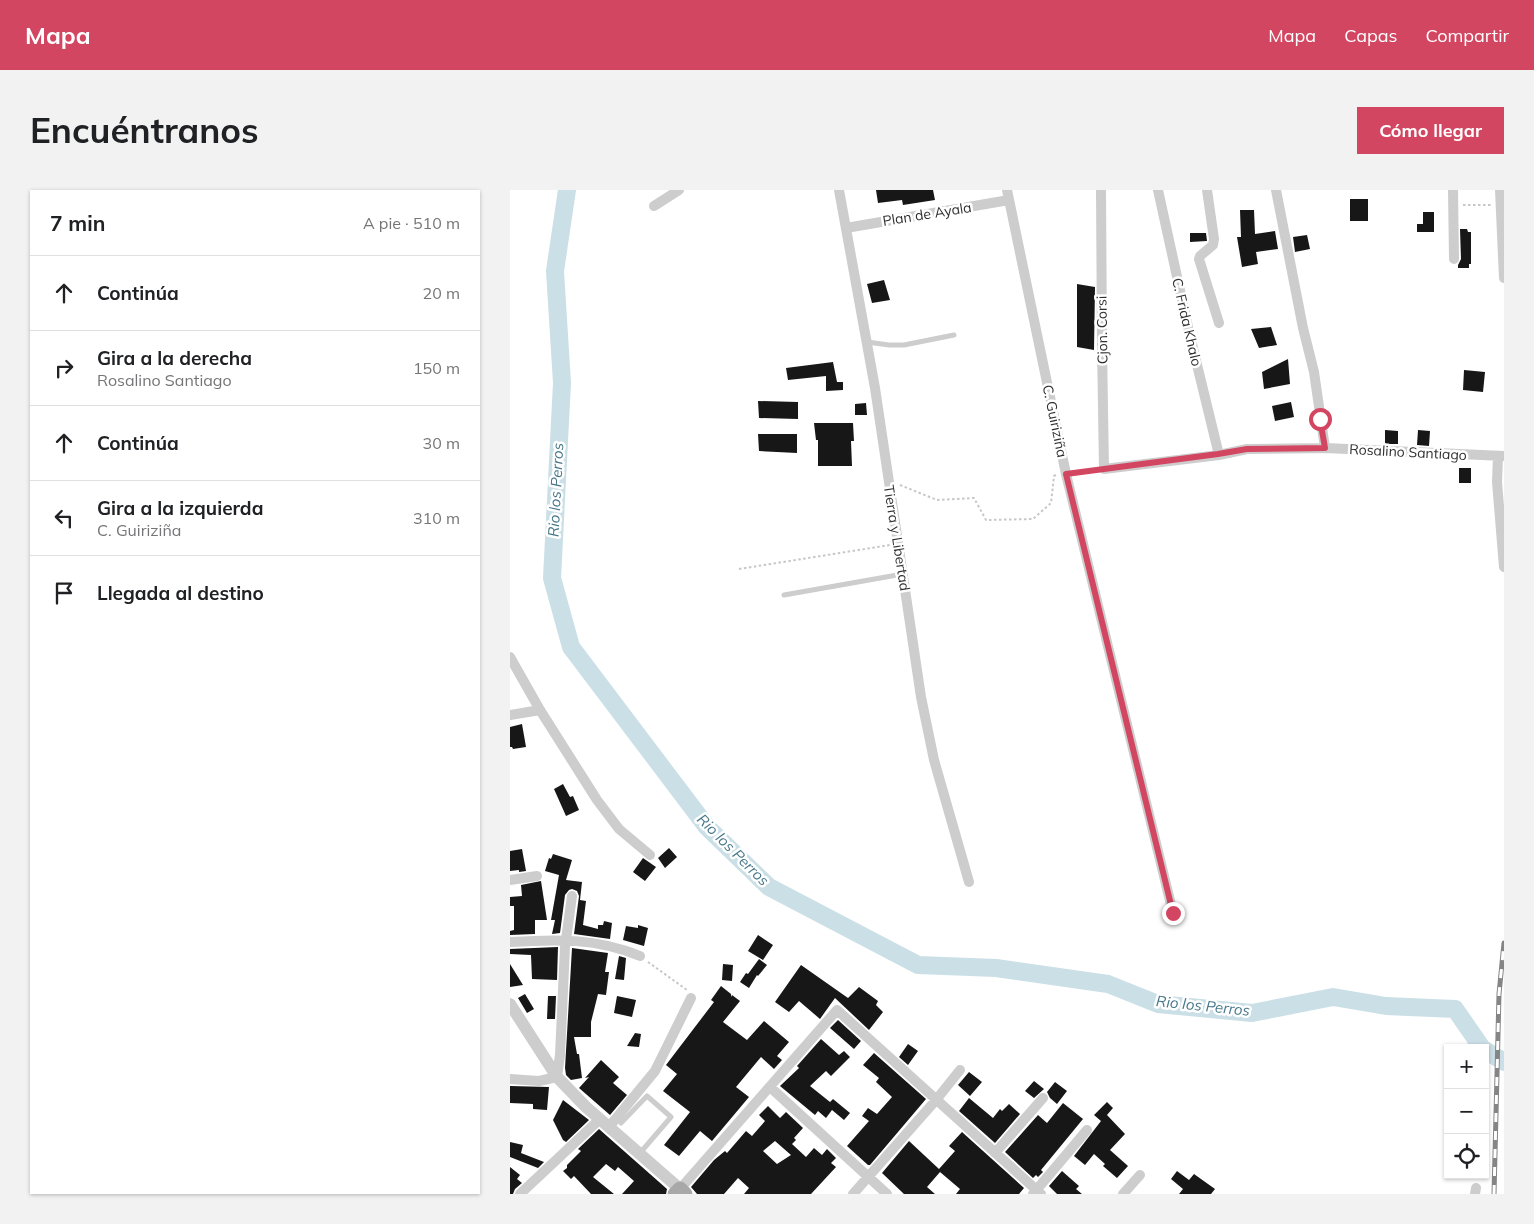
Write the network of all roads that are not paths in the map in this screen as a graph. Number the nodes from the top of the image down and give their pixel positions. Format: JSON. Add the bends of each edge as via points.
{"nodes":[{"id":1,"x":679,"y":190,"type":"edge"},
{"id":2,"x":839,"y":190,"type":"edge"},
{"id":3,"x":1101,"y":190,"type":"edge"},
{"id":4,"x":1158,"y":190,"type":"edge"},
{"id":5,"x":1207,"y":190,"type":"edge"},
{"id":6,"x":1276,"y":190,"type":"edge"},
{"id":7,"x":1453,"y":190,"type":"edge"},
{"id":8,"x":1500,"y":190,"type":"edge"},
{"id":9,"x":1008,"y":195,"type":"edge"},
{"id":10,"x":654,"y":206,"type":"dead end"},
{"id":11,"x":846,"y":228,"type":"junction"},
{"id":12,"x":1454,"y":259,"type":"dead end"},
{"id":13,"x":1504,"y":278,"type":"edge"},
{"id":14,"x":1219,"y":323,"type":"dead end"},
{"id":15,"x":954,"y":335,"type":"dead end"},
{"id":16,"x":867,"y":342,"type":"junction"},
{"id":17,"x":1325,"y":448,"type":"junction"},
{"id":18,"x":1218,"y":454,"type":"junction"},
{"id":19,"x":1501,"y":456,"type":"edge"},
{"id":20,"x":1104,"y":469,"type":"joint"},
{"id":21,"x":1504,"y":567,"type":"edge"},
{"id":22,"x":903,"y":574,"type":"junction"},
{"id":23,"x":784,"y":595,"type":"dead end"},
{"id":24,"x":510,"y":657,"type":"edge"},
{"id":25,"x":540,"y":710,"type":"junction"},
{"id":26,"x":510,"y":715,"type":"edge"},
{"id":27,"x":650,"y":855,"type":"dead end"},
{"id":28,"x":537,"y":876,"type":"dead end"},
{"id":29,"x":510,"y":880,"type":"edge"},
{"id":30,"x":969,"y":882,"type":"dead end"},
{"id":31,"x":572,"y":896,"type":"dead end"},
{"id":32,"x":1173,"y":913,"type":"dead end"},
{"id":33,"x":566,"y":939,"type":"junction"},
{"id":34,"x":510,"y":942,"type":"edge"},
{"id":35,"x":640,"y":956,"type":"road end"},
{"id":36,"x":691,"y":998,"type":"road end"},
{"id":37,"x":510,"y":1004,"type":"edge"},
{"id":38,"x":960,"y":1070,"type":"dead end"},
{"id":39,"x":557,"y":1077,"type":"junction"},
{"id":40,"x":510,"y":1079,"type":"edge"},
{"id":41,"x":770,"y":1087,"type":"junction"},
{"id":42,"x":1043,"y":1098,"type":"dead end"},
{"id":43,"x":936,"y":1100,"type":"junction"},
{"id":44,"x":610,"y":1123,"type":"junction"},
{"id":45,"x":1088,"y":1130,"type":"dead end"},
{"id":46,"x":995,"y":1153,"type":"junction"},
{"id":47,"x":640,"y":1154,"type":"junction"},
{"id":48,"x":1140,"y":1175,"type":"dead end"},
{"id":49,"x":868,"y":1176,"type":"junction"},
{"id":50,"x":680,"y":1192,"type":"edge"},
{"id":51,"x":1037,"y":1193,"type":"edge"},
{"id":52,"x":520,"y":1194,"type":"edge"},
{"id":53,"x":852,"y":1194,"type":"edge"},
{"id":54,"x":887,"y":1194,"type":"edge"},
{"id":55,"x":1123,"y":1194,"type":"edge"}],
"edges":[{"from":1,"to":10,"type":"street"},
{"from":2,"to":11,"type":"street","name":"Tierra y Libertad"},
{"from":3,"to":20,"type":"street","name":"Cjon. Corsi"},
{"from":4,"to":18,"type":"street","name":"C. Frida Khalo"},
{"from":5,"to":14,"type":"street","via":[[1214,239],[1213,245],[1199,259]]},
{"from":6,"to":17,"type":"street","via":[[1302,328],[1314,372]]},
{"from":7,"to":12,"type":"street"},
{"from":8,"to":13,"type":"street"},
{"from":9,"to":11,"type":"street","name":"Plan de Ayala"},
{"from":9,"to":32,"type":"street","name":"C. Guiriziña","via":[[1066,474]]},
{"from":11,"to":16,"type":"street","name":"Tierra y Libertad"},
{"from":15,"to":16,"type":"lane","via":[[904,345]]},
{"from":16,"to":22,"type":"street","name":"Tierra y Libertad"},
{"from":17,"to":18,"type":"street","name":"Rosalino Santiago","via":[[1247,449]]},
{"from":17,"to":19,"type":"street","name":"Rosalino Santiago"},
{"from":18,"to":20,"type":"street","name":"Rosalino Santiago"},
{"from":19,"to":21,"type":"street","via":[[1497,482]]},
{"from":22,"to":23,"type":"lane"},
{"from":22,"to":30,"type":"street","name":"Tierra y Libertad","via":[[934,760]]},
{"from":24,"to":25,"type":"street"},
{"from":25,"to":26,"type":"street"},
{"from":25,"to":27,"type":"street","via":[[597,800],[619,829]]},
{"from":28,"to":29,"type":"street"},
{"from":31,"to":33,"type":"street"},
{"from":33,"to":34,"type":"street"},
{"from":33,"to":35,"type":"street","via":[[614,947]]},
{"from":33,"to":39,"type":"street"},
{"from":36,"to":44,"type":"street","via":[[655,1072]]},
{"from":37,"to":39,"type":"street"},
{"from":38,"to":43,"type":"street"},
{"from":39,"to":40,"type":"street","via":[[539,1081]]},
{"from":39,"to":44,"type":"street"},
{"from":41,"to":43,"type":"street","via":[[837,1010]]},
{"from":41,"to":49,"type":"street"},
{"from":41,"to":50,"type":"street"},
{"from":42,"to":46,"type":"street"},
{"from":43,"to":46,"type":"street"},
{"from":43,"to":49,"type":"street"},
{"from":44,"to":47,"type":"street"},
{"from":44,"to":47,"type":"lane","via":[[647,1096],[671,1117]]},
{"from":44,"to":52,"type":"street"},
{"from":45,"to":51,"type":"street"},
{"from":46,"to":51,"type":"street"},
{"from":47,"to":50,"type":"street"},
{"from":48,"to":55,"type":"street"},
{"from":49,"to":53,"type":"street"},
{"from":49,"to":54,"type":"street"}]}
